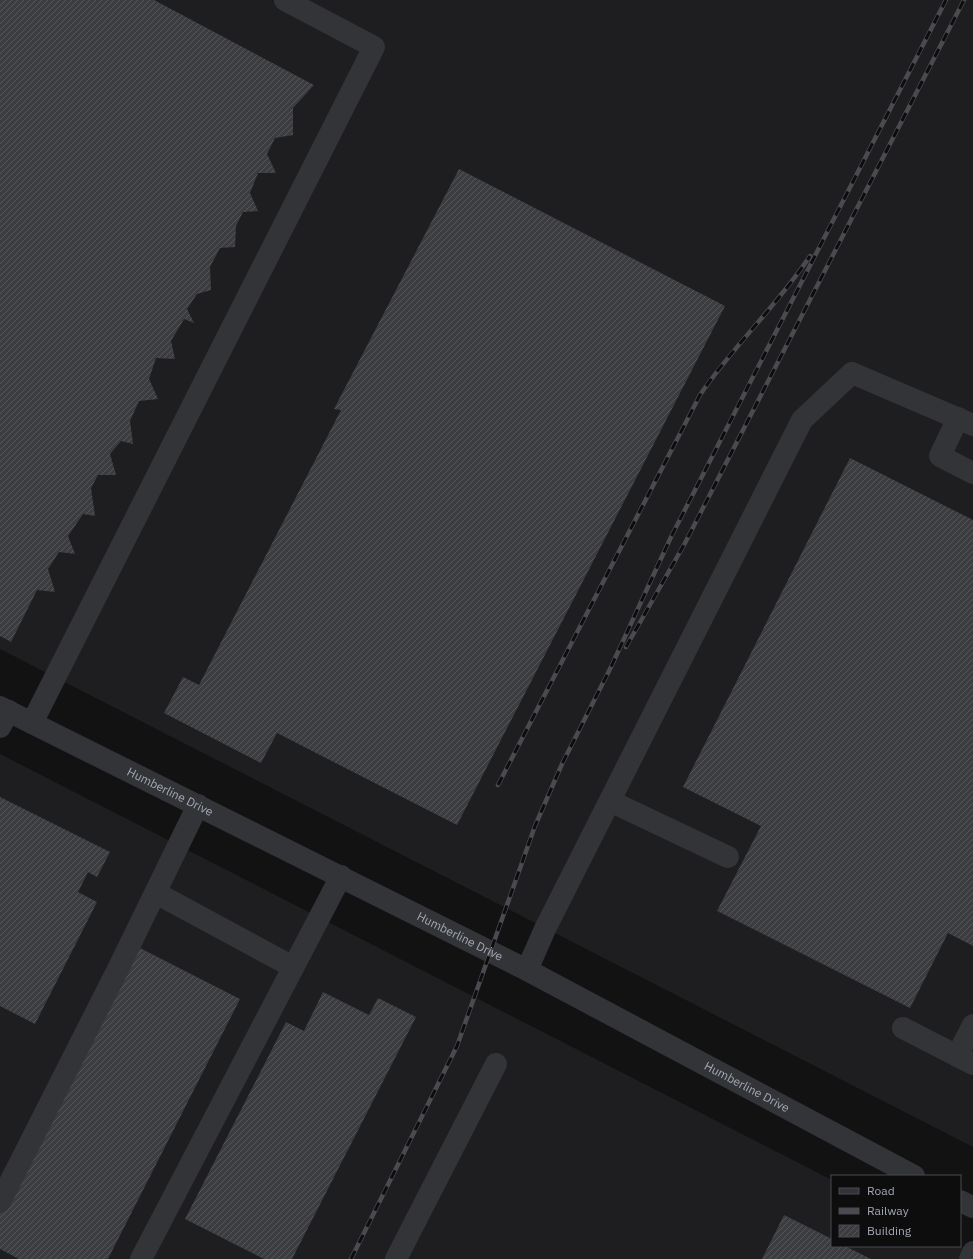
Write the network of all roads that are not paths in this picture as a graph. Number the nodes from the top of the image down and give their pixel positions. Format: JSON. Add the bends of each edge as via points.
{"nodes":[{"id":1,"x":284,"y":0,"type":"edge"},
{"id":2,"x":966,"y":422,"type":"edge"},
{"id":3,"x":973,"y":473,"type":"edge"},
{"id":4,"x":3,"y":715,"type":"edge"},
{"id":5,"x":32,"y":723,"type":"junction"},
{"id":6,"x":610,"y":801,"type":"junction"},
{"id":7,"x":198,"y":805,"type":"junction"},
{"id":8,"x":728,"y":857,"type":"dead end"},
{"id":9,"x":341,"y":876,"type":"junction"},
{"id":10,"x":156,"y":893,"type":"junction"},
{"id":11,"x":293,"y":967,"type":"junction"},
{"id":12,"x":527,"y":970,"type":"junction"},
{"id":13,"x":973,"y":1025,"type":"edge"},
{"id":14,"x":903,"y":1028,"type":"dead end"},
{"id":15,"x":965,"y":1060,"type":"edge"},
{"id":16,"x":496,"y":1064,"type":"dead end"},
{"id":17,"x":912,"y":1175,"type":"edge"},
{"id":18,"x":961,"y":1201,"type":"edge"},
{"id":19,"x":0,"y":1202,"type":"edge"},
{"id":20,"x":973,"y":1208,"type":"edge"},
{"id":21,"x":973,"y":1252,"type":"edge"},
{"id":22,"x":140,"y":1259,"type":"edge"},
{"id":23,"x":396,"y":1259,"type":"edge"},
{"id":24,"x":970,"y":1259,"type":"edge"}],
"edges":[{"from":1,"to":5,"type":"street","via":[[374,47]]},
{"from":2,"to":3,"type":"street","via":[[940,456]]},
{"from":2,"to":6,"type":"street","via":[[852,372],[802,420]]},
{"from":4,"to":5,"type":"street","name":"Humberline Drive"},
{"from":5,"to":7,"type":"street","name":"Humberline Drive"},
{"from":6,"to":8,"type":"street"},
{"from":6,"to":12,"type":"street"},
{"from":7,"to":9,"type":"street","name":"Humberline Drive"},
{"from":7,"to":10,"type":"street"},
{"from":9,"to":11,"type":"street"},
{"from":9,"to":12,"type":"street","name":"Humberline Drive"},
{"from":10,"to":11,"type":"street"},
{"from":10,"to":19,"type":"street"},
{"from":11,"to":22,"type":"street"},
{"from":12,"to":17,"type":"street","name":"Humberline Drive"},
{"from":13,"to":15,"type":"street"},
{"from":14,"to":15,"type":"street"},
{"from":16,"to":23,"type":"street"},
{"from":18,"to":20,"type":"street"},
{"from":21,"to":24,"type":"street"}]}
